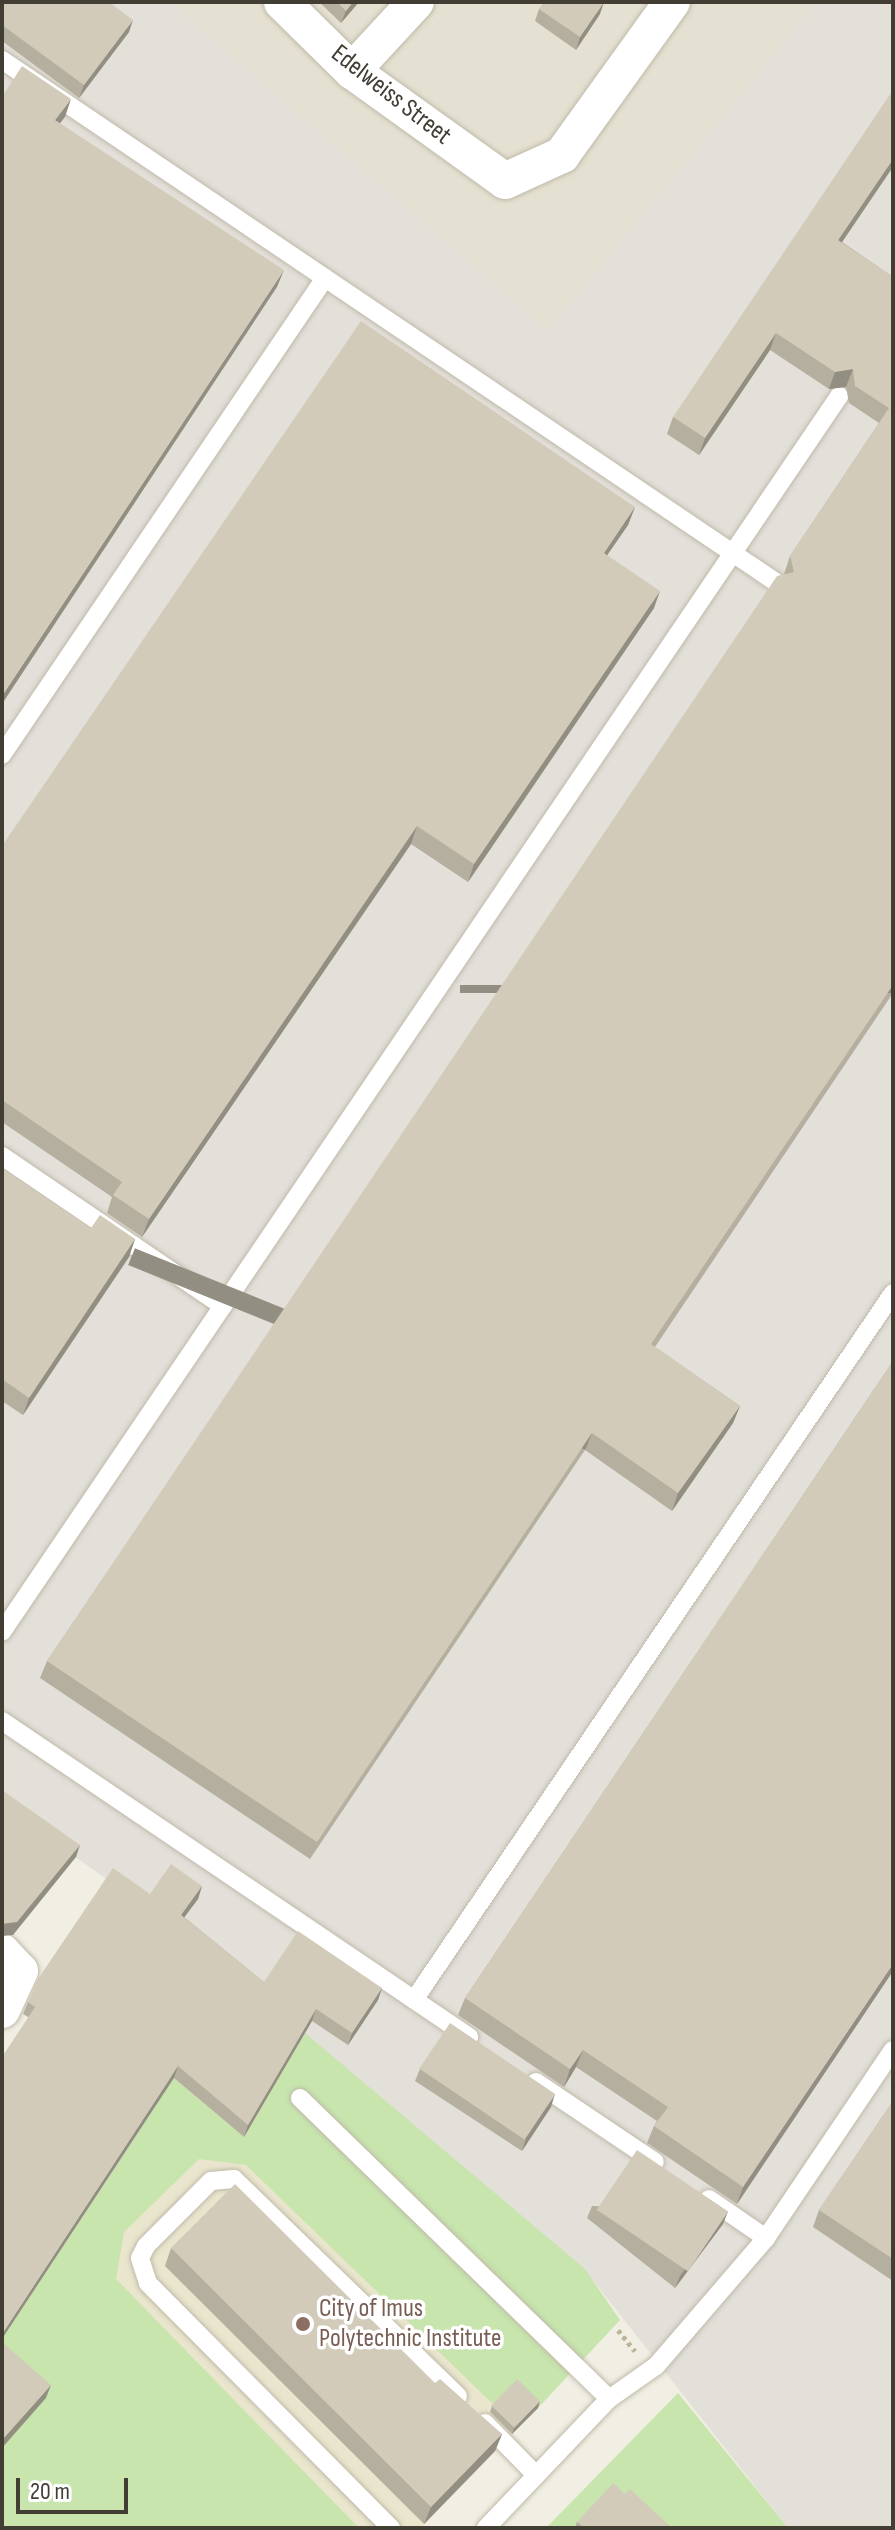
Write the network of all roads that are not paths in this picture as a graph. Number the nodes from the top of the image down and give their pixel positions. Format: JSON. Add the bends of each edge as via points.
{"nodes":[{"id":1,"x":282,"y":2,"type":"edge"},
{"id":2,"x":416,"y":2,"type":"edge"},
{"id":3,"x":672,"y":2,"type":"edge"},
{"id":4,"x":2,"y":60,"type":"edge"},
{"id":5,"x":352,"y":71,"type":"junction"},
{"id":6,"x":325,"y":278,"type":"junction"},
{"id":7,"x":839,"y":396,"type":"edge"},
{"id":8,"x":733,"y":553,"type":"junction"},
{"id":9,"x":777,"y":583,"type":"edge"},
{"id":10,"x":2,"y":755,"type":"edge"},
{"id":11,"x":2,"y":1156,"type":"edge"},
{"id":12,"x":893,"y":1293,"type":"edge"},
{"id":13,"x":223,"y":1306,"type":"junction"},
{"id":14,"x":2,"y":1632,"type":"edge"},
{"id":15,"x":2,"y":1721,"type":"edge"},
{"id":16,"x":2,"y":1952,"type":"edge"},
{"id":17,"x":414,"y":2000,"type":"junction"},
{"id":18,"x":2,"y":2010,"type":"edge"},
{"id":19,"x":893,"y":2050,"type":"edge"},
{"id":20,"x":492,"y":2053,"type":"edge"},
{"id":21,"x":519,"y":2070,"type":"edge"},
{"id":22,"x":300,"y":2098,"type":"dead end"},
{"id":23,"x":766,"y":2238,"type":"junction"},
{"id":24,"x":609,"y":2399,"type":"junction"},
{"id":25,"x":536,"y":2475,"type":"junction"},
{"id":26,"x":391,"y":2528,"type":"edge"},
{"id":27,"x":486,"y":2528,"type":"edge"}],
"edges":[{"from":1,"to":5,"type":"street","name":"Edelweiss Street"},
{"from":2,"to":5,"type":"street"},
{"from":3,"to":5,"type":"street","name":"Edelweiss Street","via":[[562,155],[505,181]]},
{"from":4,"to":6,"type":"lane"},
{"from":6,"to":8,"type":"lane"},
{"from":6,"to":10,"type":"lane"},
{"from":7,"to":8,"type":"lane"},
{"from":8,"to":9,"type":"lane"},
{"from":8,"to":13,"type":"lane"},
{"from":11,"to":13,"type":"lane"},
{"from":12,"to":17,"type":"lane"},
{"from":13,"to":14,"type":"lane"},
{"from":15,"to":17,"type":"lane"},
{"from":16,"to":18,"type":"street","via":[[20,1971]]},
{"from":17,"to":20,"type":"lane"},
{"from":19,"to":23,"type":"lane"},
{"from":21,"to":23,"type":"lane"},
{"from":22,"to":24,"type":"lane"},
{"from":23,"to":24,"type":"lane","via":[[656,2366]]},
{"from":24,"to":25,"type":"lane"},
{"from":25,"to":26,"type":"lane","via":[[245,2184],[223,2177],[211,2181],[146,2246],[141,2270]]},
{"from":25,"to":27,"type":"lane"}]}
